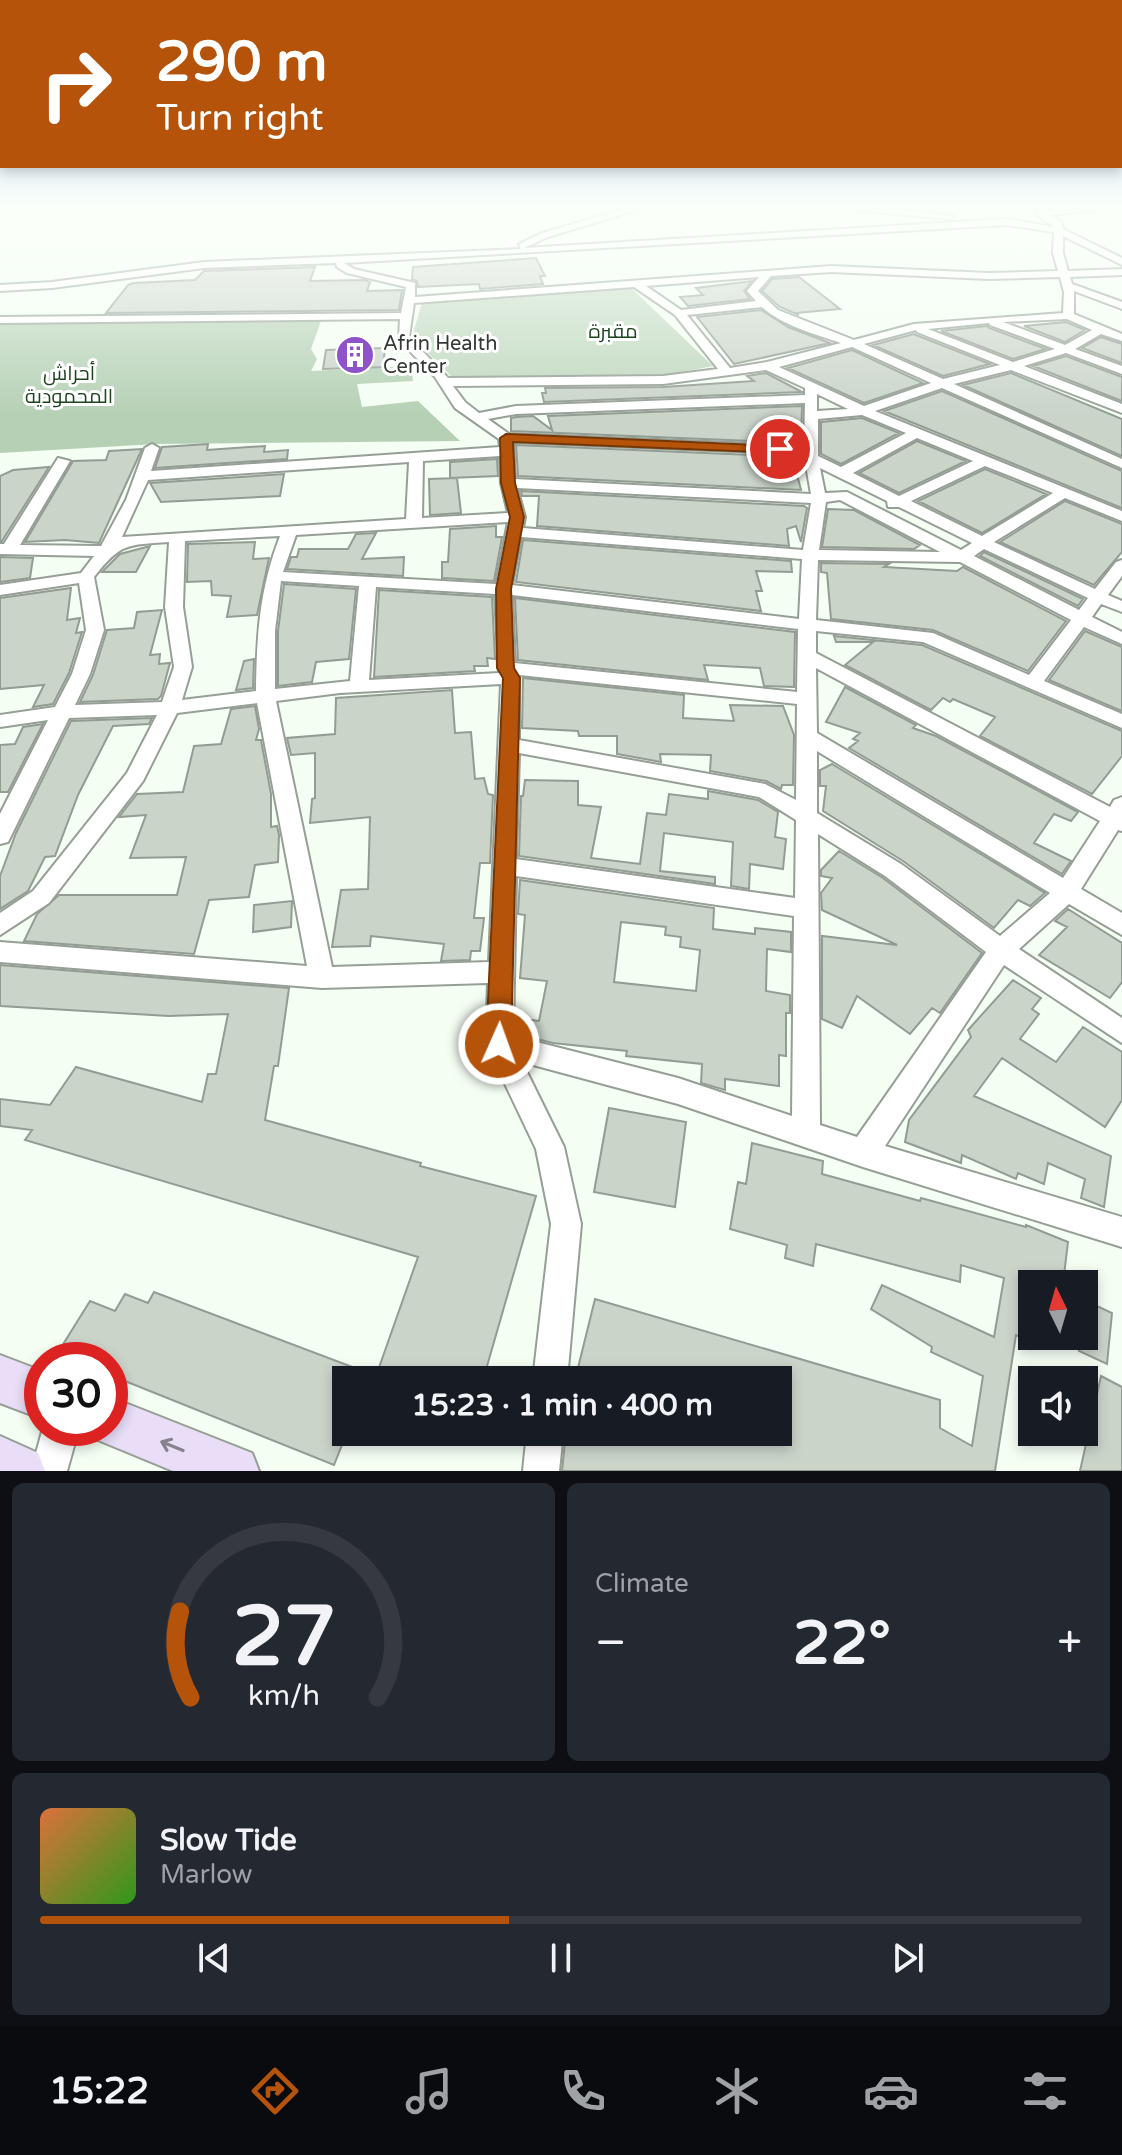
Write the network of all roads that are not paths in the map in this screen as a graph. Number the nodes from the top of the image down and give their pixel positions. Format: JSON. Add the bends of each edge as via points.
{"nodes":[{"id":1,"x":100,"y":279,"type":"edge"},
{"id":2,"x":384,"y":279,"type":"edge"},
{"id":3,"x":714,"y":279,"type":"edge"},
{"id":4,"x":764,"y":279,"type":"edge"},
{"id":5,"x":1041,"y":279,"type":"edge"},
{"id":6,"x":1076,"y":279,"type":"edge"},
{"id":7,"x":1067,"y":280,"type":"junction"},
{"id":8,"x":637,"y":284,"type":"junction"},
{"id":9,"x":0,"y":288,"type":"edge"},
{"id":10,"x":410,"y":300,"type":"junction"},
{"id":11,"x":765,"y":303,"type":"junction"},
{"id":12,"x":1122,"y":306,"type":"edge"},
{"id":13,"x":679,"y":313,"type":"junction"},
{"id":14,"x":407,"y":316,"type":"junction"},
{"id":15,"x":1068,"y":316,"type":"junction"},
{"id":16,"x":0,"y":320,"type":"edge"},
{"id":17,"x":986,"y":320,"type":"junction"},
{"id":18,"x":914,"y":327,"type":"junction"},
{"id":19,"x":1101,"y":329,"type":"junction"},
{"id":20,"x":1122,"y":338,"type":"edge"},
{"id":21,"x":850,"y":342,"type":"junction"},
{"id":22,"x":1065,"y":350,"type":"junction"},
{"id":23,"x":1016,"y":365,"type":"junction"},
{"id":24,"x":768,"y":366,"type":"junction"},
{"id":25,"x":1122,"y":370,"type":"edge"},
{"id":26,"x":726,"y":371,"type":"junction"},
{"id":27,"x":445,"y":382,"type":"junction"},
{"id":28,"x":943,"y":383,"type":"junction"},
{"id":29,"x":811,"y":400,"type":"junction"},
{"id":30,"x":1122,"y":409,"type":"edge"},
{"id":31,"x":863,"y":411,"type":"junction"},
{"id":32,"x":477,"y":417,"type":"junction"},
{"id":33,"x":918,"y":432,"type":"junction"},
{"id":34,"x":506,"y":445,"type":"junction"},
{"id":35,"x":152,"y":448,"type":"dead end"},
{"id":36,"x":811,"y":454,"type":"junction"},
{"id":37,"x":416,"y":456,"type":"junction"},
{"id":38,"x":986,"y":460,"type":"junction"},
{"id":39,"x":63,"y":461,"type":"dead end"},
{"id":40,"x":1122,"y":464,"type":"edge"},
{"id":41,"x":840,"y":474,"type":"junction"},
{"id":42,"x":143,"y":476,"type":"junction"},
{"id":43,"x":508,"y":483,"type":"junction"},
{"id":44,"x":1064,"y":493,"type":"junction"},
{"id":45,"x":819,"y":499,"type":"junction"},
{"id":46,"x":899,"y":501,"type":"junction"},
{"id":47,"x":874,"y":511,"type":"junction"},
{"id":48,"x":1122,"y":516,"type":"edge"},
{"id":49,"x":414,"y":523,"type":"junction"},
{"id":50,"x":514,"y":524,"type":"junction"},
{"id":51,"x":289,"y":531,"type":"junction"},
{"id":52,"x":177,"y":538,"type":"junction"},
{"id":53,"x":981,"y":542,"type":"junction"},
{"id":54,"x":5,"y":548,"type":"edge"},
{"id":55,"x":108,"y":551,"type":"junction"},
{"id":56,"x":810,"y":555,"type":"junction"},
{"id":57,"x":962,"y":557,"type":"junction"},
{"id":58,"x":1122,"y":565,"type":"edge"},
{"id":59,"x":273,"y":576,"type":"junction"},
{"id":60,"x":86,"y":577,"type":"junction"},
{"id":61,"x":368,"y":581,"type":"junction"},
{"id":62,"x":503,"y":589,"type":"junction"},
{"id":63,"x":0,"y":590,"type":"edge"},
{"id":64,"x":1097,"y":595,"type":"junction"},
{"id":65,"x":1122,"y":607,"type":"edge"},
{"id":66,"x":1083,"y":619,"type":"junction"},
{"id":67,"x":807,"y":625,"type":"junction"},
{"id":68,"x":1122,"y":639,"type":"edge"},
{"id":69,"x":809,"y":657,"type":"junction"},
{"id":70,"x":508,"y":673,"type":"junction"},
{"id":71,"x":1032,"y":684,"type":"junction"},
{"id":72,"x":359,"y":686,"type":"junction"},
{"id":73,"x":265,"y":695,"type":"junction"},
{"id":74,"x":809,"y":699,"type":"junction"},
{"id":75,"x":170,"y":708,"type":"junction"},
{"id":76,"x":62,"y":712,"type":"junction"},
{"id":77,"x":0,"y":721,"type":"edge"},
{"id":78,"x":1122,"y":722,"type":"edge"},
{"id":79,"x":809,"y":737,"type":"junction"},
{"id":80,"x":509,"y":745,"type":"junction"},
{"id":81,"x":1119,"y":815,"type":"edge"},
{"id":82,"x":808,"y":818,"type":"junction"},
{"id":83,"x":0,"y":836,"type":"edge"},
{"id":84,"x":505,"y":866,"type":"junction"},
{"id":85,"x":1066,"y":893,"type":"junction"},
{"id":86,"x":807,"y":909,"type":"junction"},
{"id":87,"x":0,"y":925,"type":"edge"},
{"id":88,"x":1122,"y":925,"type":"edge"},
{"id":89,"x":1001,"y":950,"type":"junction"},
{"id":90,"x":0,"y":952,"type":"edge"},
{"id":91,"x":501,"y":972,"type":"junction"},
{"id":92,"x":322,"y":978,"type":"junction"},
{"id":93,"x":1122,"y":1032,"type":"edge"},
{"id":94,"x":499,"y":1044,"type":"junction"},
{"id":95,"x":806,"y":1133,"type":"junction"},
{"id":96,"x":863,"y":1153,"type":"junction"},
{"id":97,"x":1122,"y":1232,"type":"edge"},
{"id":98,"x":551,"y":1366,"type":"edge"},
{"id":99,"x":0,"y":1379,"type":"edge"},
{"id":100,"x":24,"y":1388,"type":"edge"},
{"id":101,"x":128,"y":1428,"type":"edge"},
{"id":102,"x":56,"y":1446,"type":"edge"},
{"id":103,"x":544,"y":1446,"type":"edge"},
{"id":104,"x":0,"y":1461,"type":"edge"},
{"id":105,"x":20,"y":1471,"type":"edge"},
{"id":106,"x":49,"y":1471,"type":"edge"},
{"id":107,"x":234,"y":1471,"type":"edge"},
{"id":108,"x":541,"y":1471,"type":"edge"}],
"edges":[{"from":1,"to":9,"type":"street"},
{"from":2,"to":10,"type":"street","via":[[411,285]]},
{"from":3,"to":8,"type":"street"},
{"from":4,"to":11,"type":"street","via":[[752,291]]},
{"from":5,"to":7,"type":"street"},
{"from":6,"to":7,"type":"street"},
{"from":7,"to":12,"type":"street"},
{"from":7,"to":15,"type":"street","via":[[1072,294]]},
{"from":8,"to":10,"type":"street"},
{"from":8,"to":13,"type":"street"},
{"from":10,"to":14,"type":"street"},
{"from":11,"to":13,"type":"street"},
{"from":11,"to":21,"type":"street","via":[[801,325]]},
{"from":13,"to":26,"type":"street"},
{"from":14,"to":16,"type":"street"},
{"from":14,"to":27,"type":"street","via":[[403,338]]},
{"from":15,"to":17,"type":"street"},
{"from":15,"to":19,"type":"street"},
{"from":17,"to":18,"type":"street"},
{"from":17,"to":22,"type":"street"},
{"from":18,"to":21,"type":"street"},
{"from":18,"to":23,"type":"street"},
{"from":19,"to":20,"type":"street"},
{"from":19,"to":22,"type":"street"},
{"from":21,"to":24,"type":"street"},
{"from":21,"to":28,"type":"street"},
{"from":22,"to":23,"type":"street"},
{"from":22,"to":25,"type":"street"},
{"from":23,"to":28,"type":"street"},
{"from":23,"to":30,"type":"street"},
{"from":24,"to":26,"type":"street"},
{"from":24,"to":29,"type":"street"},
{"from":26,"to":27,"type":"street","via":[[663,380]]},
{"from":27,"to":32,"type":"street","via":[[460,405]]},
{"from":28,"to":31,"type":"street"},
{"from":28,"to":40,"type":"street"},
{"from":29,"to":31,"type":"street"},
{"from":29,"to":31,"type":"street"},
{"from":29,"to":32,"type":"street","via":[[516,410]]},
{"from":29,"to":36,"type":"street"},
{"from":31,"to":33,"type":"street"},
{"from":32,"to":34,"type":"street"},
{"from":33,"to":38,"type":"street"},
{"from":33,"to":41,"type":"street"},
{"from":34,"to":36,"type":"street"},
{"from":34,"to":37,"type":"street"},
{"from":34,"to":43,"type":"street"},
{"from":35,"to":42,"type":"street"},
{"from":36,"to":41,"type":"street"},
{"from":36,"to":45,"type":"street"},
{"from":37,"to":42,"type":"street"},
{"from":37,"to":49,"type":"street"},
{"from":38,"to":44,"type":"street"},
{"from":38,"to":46,"type":"street"},
{"from":39,"to":54,"type":"street"},
{"from":41,"to":46,"type":"street"},
{"from":42,"to":55,"type":"street"},
{"from":43,"to":45,"type":"street"},
{"from":43,"to":50,"type":"street"},
{"from":44,"to":48,"type":"street"},
{"from":44,"to":53,"type":"street"},
{"from":45,"to":47,"type":"street","via":[[842,495]]},
{"from":45,"to":56,"type":"street"},
{"from":46,"to":47,"type":"street"},
{"from":46,"to":53,"type":"street"},
{"from":47,"to":57,"type":"street"},
{"from":49,"to":50,"type":"street"},
{"from":49,"to":51,"type":"street"},
{"from":50,"to":56,"type":"street"},
{"from":50,"to":62,"type":"street"},
{"from":51,"to":52,"type":"street"},
{"from":51,"to":59,"type":"street"},
{"from":52,"to":55,"type":"street","via":[[126,541]]},
{"from":52,"to":75,"type":"street","via":[[174,607],[183,667]]},
{"from":53,"to":57,"type":"street"},
{"from":53,"to":64,"type":"street"},
{"from":54,"to":55,"type":"street"},
{"from":55,"to":60,"type":"street"},
{"from":56,"to":57,"type":"street"},
{"from":56,"to":67,"type":"street"},
{"from":57,"to":66,"type":"street"},
{"from":58,"to":64,"type":"street"},
{"from":59,"to":61,"type":"street"},
{"from":59,"to":73,"type":"street"},
{"from":60,"to":63,"type":"street"},
{"from":60,"to":76,"type":"street","via":[[95,630]]},
{"from":61,"to":62,"type":"street"},
{"from":61,"to":72,"type":"street"},
{"from":62,"to":67,"type":"street"},
{"from":62,"to":70,"type":"street"},
{"from":64,"to":65,"type":"street"},
{"from":64,"to":66,"type":"street"},
{"from":66,"to":68,"type":"street"},
{"from":66,"to":71,"type":"street"},
{"from":67,"to":69,"type":"street"},
{"from":67,"to":71,"type":"street","via":[[927,637]]},
{"from":69,"to":74,"type":"street"},
{"from":69,"to":81,"type":"street"},
{"from":70,"to":72,"type":"street"},
{"from":70,"to":74,"type":"street"},
{"from":70,"to":80,"type":"street"},
{"from":71,"to":78,"type":"street"},
{"from":72,"to":73,"type":"street"},
{"from":73,"to":75,"type":"street"},
{"from":73,"to":92,"type":"street"},
{"from":74,"to":79,"type":"street"},
{"from":75,"to":76,"type":"street"},
{"from":75,"to":87,"type":"street","via":[[127,788],[41,897]]},
{"from":76,"to":77,"type":"street"},
{"from":76,"to":83,"type":"street"},
{"from":79,"to":82,"type":"street"},
{"from":79,"to":85,"type":"street"},
{"from":80,"to":82,"type":"street","via":[[765,791]]},
{"from":80,"to":84,"type":"street"},
{"from":81,"to":85,"type":"street"},
{"from":82,"to":86,"type":"street"},
{"from":82,"to":89,"type":"street","via":[[893,870]]},
{"from":84,"to":86,"type":"street"},
{"from":84,"to":91,"type":"street"},
{"from":85,"to":88,"type":"street"},
{"from":85,"to":89,"type":"street"},
{"from":86,"to":95,"type":"street"},
{"from":89,"to":93,"type":"street"},
{"from":89,"to":96,"type":"street"},
{"from":90,"to":92,"type":"street"},
{"from":91,"to":92,"type":"street"},
{"from":91,"to":94,"type":"street"},
{"from":94,"to":95,"type":"street","via":[[678,1091]]},
{"from":94,"to":98,"type":"street","via":[[550,1147],[566,1224]]},
{"from":95,"to":96,"type":"street"},
{"from":96,"to":97,"type":"street"},
{"from":99,"to":100,"type":"main road"},
{"from":107,"to":101,"type":"main road","one_way":true},
{"from":102,"to":106,"type":"street"},
{"from":103,"to":108,"type":"street"},
{"from":104,"to":105,"type":"main road"}]}
